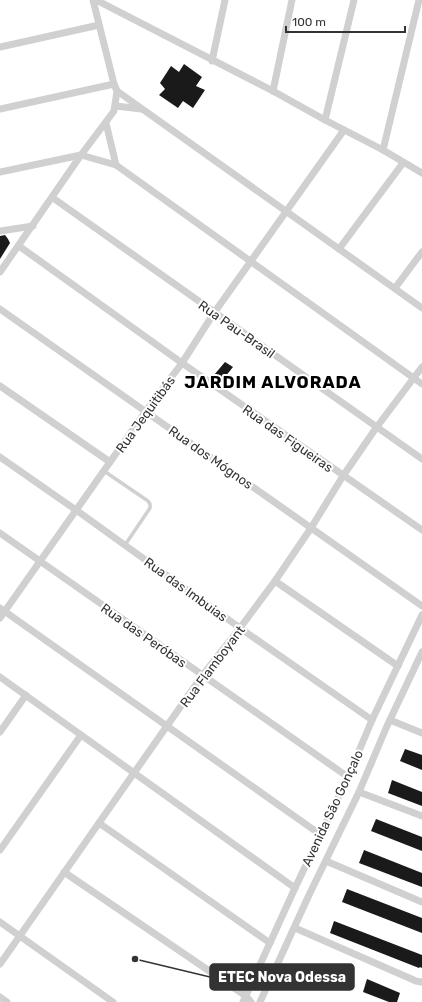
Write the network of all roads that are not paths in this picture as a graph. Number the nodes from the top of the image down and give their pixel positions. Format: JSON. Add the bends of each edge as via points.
{"nodes":[{"id":1,"x":94,"y":0,"type":"edge"},
{"id":2,"x":225,"y":0,"type":"edge"},
{"id":3,"x":292,"y":0,"type":"edge"},
{"id":4,"x":354,"y":0,"type":"edge"},
{"id":5,"x":420,"y":0,"type":"edge"},
{"id":6,"x":99,"y":25,"type":"junction"},
{"id":7,"x":0,"y":47,"type":"edge"},
{"id":8,"x":212,"y":61,"type":"junction"},
{"id":9,"x":114,"y":84,"type":"junction"},
{"id":10,"x":117,"y":91,"type":"junction"},
{"id":11,"x":273,"y":91,"type":"junction"},
{"id":12,"x":116,"y":106,"type":"junction"},
{"id":13,"x":0,"y":109,"type":"edge"},
{"id":14,"x":141,"y":109,"type":"junction"},
{"id":15,"x":324,"y":120,"type":"junction"},
{"id":16,"x":106,"y":123,"type":"junction"},
{"id":17,"x":344,"y":130,"type":"junction"},
{"id":18,"x":383,"y":150,"type":"junction"},
{"id":19,"x":81,"y":155,"type":"junction"},
{"id":20,"x":403,"y":163,"type":"junction"},
{"id":21,"x":116,"y":165,"type":"junction"},
{"id":22,"x":0,"y":172,"type":"edge"},
{"id":23,"x":422,"y":173,"type":"edge"},
{"id":24,"x":53,"y":198,"type":"junction"},
{"id":25,"x":286,"y":212,"type":"junction"},
{"id":26,"x":33,"y":226,"type":"junction"},
{"id":27,"x":0,"y":231,"type":"edge"},
{"id":28,"x":19,"y":246,"type":"junction"},
{"id":29,"x":339,"y":249,"type":"junction"},
{"id":30,"x":422,"y":252,"type":"edge"},
{"id":31,"x":251,"y":262,"type":"junction"},
{"id":32,"x":0,"y":272,"type":"edge"},
{"id":33,"x":395,"y":288,"type":"junction"},
{"id":34,"x":422,"y":308,"type":"edge"},
{"id":35,"x":0,"y":309,"type":"edge"},
{"id":36,"x":214,"y":313,"type":"junction"},
{"id":37,"x":182,"y":363,"type":"junction"},
{"id":38,"x":422,"y":367,"type":"edge"},
{"id":39,"x":414,"y":379,"type":"junction"},
{"id":40,"x":422,"y":384,"type":"edge"},
{"id":41,"x":0,"y":386,"type":"edge"},
{"id":42,"x":146,"y":411,"type":"junction"},
{"id":43,"x":376,"y":428,"type":"junction"},
{"id":44,"x":0,"y":458,"type":"edge"},
{"id":45,"x":422,"y":459,"type":"edge"},
{"id":46,"x":110,"y":462,"type":"junction"},
{"id":47,"x":104,"y":470,"type":"junction"},
{"id":48,"x":343,"y":476,"type":"junction"},
{"id":49,"x":76,"y":510,"type":"junction"},
{"id":50,"x":311,"y":528,"type":"junction"},
{"id":51,"x":422,"y":530,"type":"edge"},
{"id":52,"x":0,"y":533,"type":"edge"},
{"id":53,"x":125,"y":545,"type":"junction"},
{"id":54,"x":40,"y":560,"type":"junction"},
{"id":55,"x":275,"y":581,"type":"junction"},
{"id":56,"x":422,"y":606,"type":"edge"},
{"id":57,"x":2,"y":610,"type":"edge"},
{"id":58,"x":422,"y":615,"type":"edge"},
{"id":59,"x":0,"y":618,"type":"edge"},
{"id":60,"x":240,"y":628,"type":"junction"},
{"id":61,"x":422,"y":654,"type":"edge"},
{"id":62,"x":398,"y":666,"type":"junction"},
{"id":63,"x":202,"y":676,"type":"junction"},
{"id":64,"x":0,"y":677,"type":"edge"},
{"id":65,"x":26,"y":695,"type":"junction"},
{"id":66,"x":372,"y":720,"type":"junction"},
{"id":67,"x":390,"y":720,"type":"junction"},
{"id":68,"x":166,"y":727,"type":"junction"},
{"id":69,"x":0,"y":732,"type":"edge"},
{"id":70,"x":422,"y":733,"type":"edge"},
{"id":71,"x":82,"y":735,"type":"junction"},
{"id":72,"x":134,"y":773,"type":"junction"},
{"id":73,"x":348,"y":777,"type":"junction"},
{"id":74,"x":359,"y":792,"type":"junction"},
{"id":75,"x":422,"y":816,"type":"edge"},
{"id":76,"x":99,"y":823,"type":"junction"},
{"id":77,"x":321,"y":835,"type":"junction"},
{"id":78,"x":0,"y":850,"type":"edge"},
{"id":79,"x":326,"y":861,"type":"junction"},
{"id":80,"x":64,"y":872,"type":"junction"},
{"id":81,"x":295,"y":888,"type":"junction"},
{"id":82,"x":422,"y":902,"type":"edge"},
{"id":83,"x":0,"y":922,"type":"edge"},
{"id":84,"x":295,"y":928,"type":"junction"},
{"id":85,"x":20,"y":936,"type":"junction"},
{"id":86,"x":270,"y":943,"type":"junction"},
{"id":87,"x":0,"y":964,"type":"edge"},
{"id":88,"x":422,"y":982,"type":"edge"},
{"id":89,"x":0,"y":997,"type":"edge"},
{"id":90,"x":244,"y":999,"type":"edge"},
{"id":91,"x":6,"y":1002,"type":"edge"},
{"id":92,"x":113,"y":1002,"type":"edge"},
{"id":93,"x":251,"y":1002,"type":"edge"},
{"id":94,"x":260,"y":1002,"type":"edge"}],
"edges":[{"from":1,"to":6,"type":"street"},
{"from":1,"to":8,"type":"street"},
{"from":2,"to":8,"type":"street"},
{"from":3,"to":11,"type":"street"},
{"from":4,"to":15,"type":"street"},
{"from":5,"to":18,"type":"street"},
{"from":6,"to":7,"type":"street"},
{"from":6,"to":9,"type":"street"},
{"from":8,"to":11,"type":"street"},
{"from":9,"to":10,"type":"street"},
{"from":9,"to":13,"type":"street"},
{"from":10,"to":12,"type":"street"},
{"from":10,"to":14,"type":"street"},
{"from":11,"to":15,"type":"street"},
{"from":12,"to":14,"type":"street"},
{"from":12,"to":16,"type":"street"},
{"from":14,"to":25,"type":"street"},
{"from":15,"to":17,"type":"street"},
{"from":16,"to":19,"type":"street"},
{"from":16,"to":21,"type":"street"},
{"from":17,"to":18,"type":"street"},
{"from":17,"to":25,"type":"street","name":"Rua Jequitibás"},
{"from":18,"to":20,"type":"street"},
{"from":19,"to":21,"type":"street"},
{"from":19,"to":22,"type":"street"},
{"from":19,"to":24,"type":"street"},
{"from":20,"to":23,"type":"street"},
{"from":20,"to":29,"type":"street"},
{"from":21,"to":31,"type":"street"},
{"from":24,"to":26,"type":"street"},
{"from":24,"to":36,"type":"street","name":"Rua Pau-Brasil"},
{"from":25,"to":29,"type":"street"},
{"from":25,"to":31,"type":"street","name":"Rua Jequitibás"},
{"from":26,"to":27,"type":"street"},
{"from":26,"to":28,"type":"street"},
{"from":28,"to":32,"type":"street"},
{"from":28,"to":37,"type":"street","name":"Rua das Figueiras"},
{"from":29,"to":33,"type":"street"},
{"from":30,"to":33,"type":"street"},
{"from":31,"to":36,"type":"street","name":"Rua Jequitibás"},
{"from":31,"to":39,"type":"street"},
{"from":33,"to":34,"type":"street"},
{"from":35,"to":42,"type":"street","name":"Rua dos Mógnos"},
{"from":36,"to":37,"type":"street","name":"Rua Jequitibás"},
{"from":36,"to":43,"type":"street","name":"Rua Pau-Brasil"},
{"from":37,"to":42,"type":"street","name":"Rua Jequitibás"},
{"from":37,"to":48,"type":"street","name":"Rua das Figueiras"},
{"from":38,"to":39,"type":"street","name":"Rua Flamboyant"},
{"from":39,"to":40,"type":"street"},
{"from":39,"to":43,"type":"street","name":"Rua Flamboyant"},
{"from":41,"to":46,"type":"street"},
{"from":42,"to":46,"type":"street","name":"Rua Jequitibás"},
{"from":42,"to":50,"type":"street","name":"Rua dos Mógnos"},
{"from":43,"to":45,"type":"street","name":"Rua Pau-Brasil"},
{"from":43,"to":48,"type":"street","name":"Rua Flamboyant"},
{"from":44,"to":49,"type":"street","name":"Rua das Imbuias"},
{"from":46,"to":47,"type":"street","name":"Rua Jequitibás"},
{"from":47,"to":49,"type":"street","name":"Rua Jequitibás"},
{"from":47,"to":53,"type":"lane","via":[[150,504],[150,508]]},
{"from":48,"to":50,"type":"street","name":"Rua Flamboyant"},
{"from":48,"to":51,"type":"street","name":"Rua das Figueiras"},
{"from":49,"to":53,"type":"street","name":"Rua das Imbuias"},
{"from":49,"to":54,"type":"street","name":"Rua Jequitibás"},
{"from":50,"to":55,"type":"street","name":"Rua Flamboyant"},
{"from":50,"to":56,"type":"street","name":"Rua dos Mógnos"},
{"from":52,"to":54,"type":"street","name":"Rua das Peróbas"},
{"from":53,"to":60,"type":"street","name":"Rua das Imbuias"},
{"from":54,"to":57,"type":"street","name":"Rua Jequitibás"},
{"from":54,"to":63,"type":"street","name":"Rua das Peróbas"},
{"from":55,"to":60,"type":"street","name":"Rua Flamboyant"},
{"from":55,"to":62,"type":"street"},
{"from":57,"to":59,"type":"street","name":"Rua Jequitibás"},
{"from":57,"to":68,"type":"street"},
{"from":58,"to":62,"type":"street","name":"Avenida São Gonçalo"},
{"from":60,"to":63,"type":"street","name":"Rua Flamboyant"},
{"from":60,"to":66,"type":"street","name":"Rua das Imbuias"},
{"from":61,"to":67,"type":"street","name":"Avenida São Gonçalo"},
{"from":62,"to":66,"type":"street","name":"Avenida São Gonçalo"},
{"from":63,"to":68,"type":"street","name":"Rua Flamboyant"},
{"from":63,"to":73,"type":"street","name":"Rua das Peróbas"},
{"from":64,"to":65,"type":"street"},
{"from":65,"to":69,"type":"street"},
{"from":65,"to":71,"type":"street"},
{"from":66,"to":73,"type":"street","name":"Avenida São Gonçalo"},
{"from":67,"to":70,"type":"street"},
{"from":67,"to":74,"type":"street","name":"Avenida São Gonçalo"},
{"from":68,"to":72,"type":"street","name":"Rua Flamboyant"},
{"from":68,"to":77,"type":"street"},
{"from":71,"to":72,"type":"street"},
{"from":71,"to":78,"type":"street"},
{"from":72,"to":76,"type":"street","name":"Rua Flamboyant"},
{"from":72,"to":81,"type":"street"},
{"from":73,"to":77,"type":"street","name":"Avenida São Gonçalo"},
{"from":74,"to":75,"type":"street"},
{"from":74,"to":79,"type":"street","name":"Avenida São Gonçalo"},
{"from":76,"to":80,"type":"street","name":"Rua Flamboyant"},
{"from":76,"to":86,"type":"street"},
{"from":77,"to":81,"type":"street","name":"Avenida São Gonçalo"},
{"from":79,"to":82,"type":"street"},
{"from":79,"to":84,"type":"street","name":"Avenida São Gonçalo"},
{"from":80,"to":85,"type":"street","name":"Rua Flamboyant"},
{"from":80,"to":90,"type":"street"},
{"from":81,"to":86,"type":"street","name":"Avenida São Gonçalo"},
{"from":83,"to":85,"type":"street"},
{"from":84,"to":88,"type":"street"},
{"from":84,"to":94,"type":"street","name":"Avenida São Gonçalo"},
{"from":85,"to":87,"type":"street","name":"Rua Flamboyant"},
{"from":85,"to":92,"type":"street"},
{"from":86,"to":90,"type":"street","name":"Avenida São Gonçalo"},
{"from":89,"to":91,"type":"street"},
{"from":90,"to":93,"type":"street"}]}
